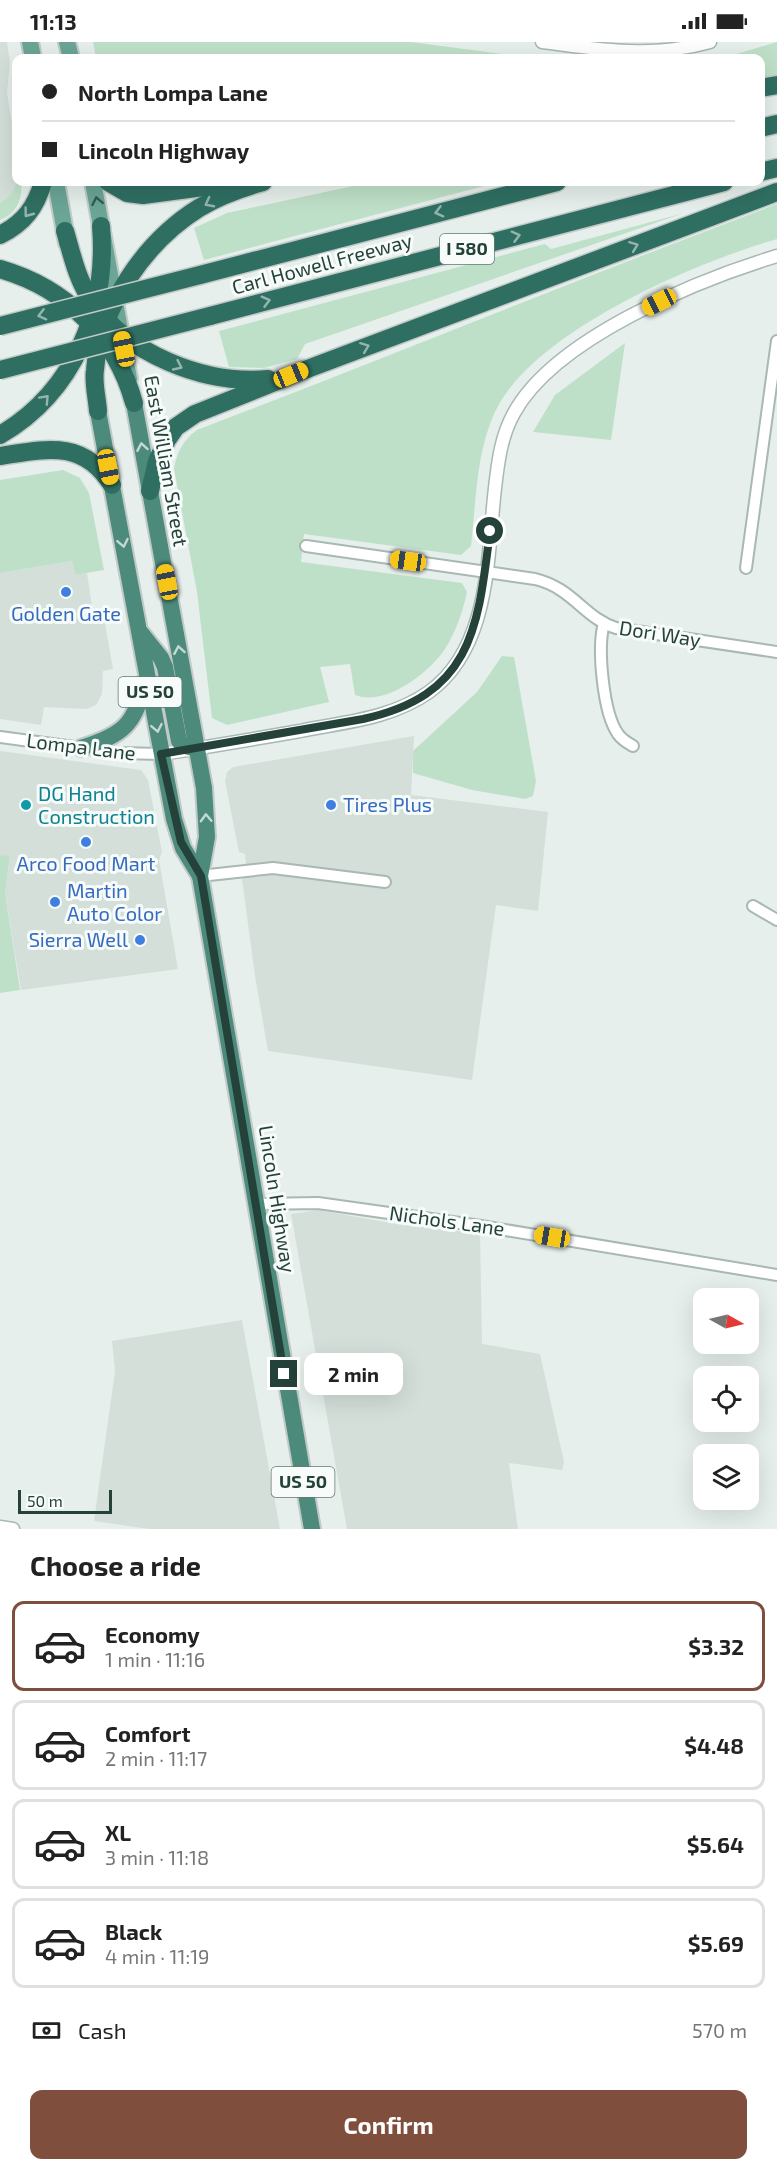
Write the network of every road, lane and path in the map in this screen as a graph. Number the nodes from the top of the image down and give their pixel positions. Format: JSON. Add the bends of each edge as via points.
{"nodes":[{"id":1,"x":542,"y":42,"type":"edge"},
{"id":2,"x":710,"y":42,"type":"edge"},
{"id":3,"x":42,"y":186,"type":"edge"},
{"id":4,"x":57,"y":186,"type":"edge"},
{"id":5,"x":94,"y":186,"type":"edge"},
{"id":6,"x":115,"y":186,"type":"edge"},
{"id":7,"x":211,"y":186,"type":"edge"},
{"id":8,"x":252,"y":186,"type":"edge"},
{"id":9,"x":542,"y":186,"type":"edge"},
{"id":10,"x":709,"y":186,"type":"edge"},
{"id":11,"x":777,"y":192,"type":"edge"},
{"id":12,"x":101,"y":226,"type":"junction"},
{"id":13,"x":65,"y":231,"type":"joint"},
{"id":14,"x":0,"y":235,"type":"edge"},
{"id":15,"x":777,"y":255,"type":"edge"},
{"id":16,"x":0,"y":269,"type":"edge"},
{"id":17,"x":115,"y":303,"type":"junction"},
{"id":18,"x":97,"y":324,"type":"junction"},
{"id":19,"x":0,"y":326,"type":"edge"},
{"id":20,"x":777,"y":341,"type":"edge"},
{"id":21,"x":310,"y":368,"type":"junction"},
{"id":22,"x":0,"y":370,"type":"edge"},
{"id":23,"x":134,"y":404,"type":"joint"},
{"id":24,"x":98,"y":411,"type":"joint"},
{"id":25,"x":0,"y":435,"type":"edge"},
{"id":26,"x":0,"y":456,"type":"edge"},
{"id":27,"x":112,"y":485,"type":"junction"},
{"id":28,"x":150,"y":490,"type":"junction"},
{"id":29,"x":306,"y":546,"type":"dead end"},
{"id":30,"x":746,"y":568,"type":"dead end"},
{"id":31,"x":485,"y":572,"type":"junction"},
{"id":32,"x":604,"y":623,"type":"junction"},
{"id":33,"x":139,"y":629,"type":"junction"},
{"id":34,"x":777,"y":652,"type":"edge"},
{"id":35,"x":147,"y":674,"type":"junction"},
{"id":36,"x":0,"y":737,"type":"edge"},
{"id":37,"x":633,"y":746,"type":"dead end"},
{"id":38,"x":81,"y":748,"type":"junction"},
{"id":39,"x":198,"y":749,"type":"junction"},
{"id":40,"x":161,"y":754,"type":"junction"},
{"id":41,"x":201,"y":876,"type":"junction"},
{"id":42,"x":385,"y":882,"type":"dead end"},
{"id":43,"x":753,"y":906,"type":"dead end"},
{"id":44,"x":777,"y":920,"type":"edge"},
{"id":45,"x":257,"y":1204,"type":"junction"},
{"id":46,"x":777,"y":1275,"type":"edge"},
{"id":47,"x":0,"y":1528,"type":"edge"},
{"id":48,"x":13,"y":1529,"type":"edge"},
{"id":49,"x":312,"y":1529,"type":"edge"}],
"edges":[{"from":1,"to":2,"type":"street","via":[[632,53],[674,51]]},
{"from":3,"to":14,"type":"highway","one_way":true,"via":[[25,219]]},
{"from":4,"to":13,"type":"main road"},
{"from":12,"to":5,"type":"main road","one_way":true},
{"from":6,"to":7,"type":"highway","via":[[143,195]]},
{"from":8,"to":17,"type":"highway","one_way":true,"via":[[215,200],[178,223],[142,261]]},
{"from":9,"to":19,"type":"highway","name":"Carl Howell Freeway","number":"I 580","one_way":true,"bridge":true},
{"from":22,"to":10,"type":"highway","name":"Carl Howell Freeway","number":"I 580","one_way":true,"bridge":true},
{"from":21,"to":11,"type":"highway","one_way":true},
{"from":12,"to":17,"type":"main road"},
{"from":12,"to":18,"type":"highway"},
{"from":13,"to":18,"type":"highway"},
{"from":15,"to":31,"type":"street","via":[[707,281],[637,314],[572,353],[533,386],[511,418],[501,451]]},
{"from":16,"to":18,"type":"highway","number":"US 50","via":[[41,286]]},
{"from":17,"to":18,"type":"highway"},
{"from":18,"to":21,"type":"highway","one_way":true,"via":[[172,364],[211,377],[273,379]]},
{"from":18,"to":23,"type":"highway","number":"US 50","via":[[123,370]]},
{"from":18,"to":24,"type":"highway","via":[[94,370]]},
{"from":25,"to":18,"type":"highway","one_way":true,"via":[[48,396]]},
{"from":20,"to":30,"type":"street"},
{"from":21,"to":28,"type":"highway","via":[[202,411],[182,423],[164,446]]},
{"from":28,"to":23,"type":"highway","name":"East William Street","number":"US 50","one_way":true},
{"from":24,"to":27,"type":"highway"},
{"from":26,"to":27,"type":"highway","via":[[52,449],[68,451],[83,455]]},
{"from":27,"to":33,"type":"highway","number":"US 50","one_way":true},
{"from":39,"to":28,"type":"highway","name":"East William Street","number":"US 50","one_way":true},
{"from":29,"to":31,"type":"street","name":"Dori Way"},
{"from":31,"to":32,"type":"street","name":"Dori Way","via":[[552,584]]},
{"from":31,"to":39,"type":"street","via":[[468,646],[453,670],[423,695],[369,718]]},
{"from":32,"to":34,"type":"street","name":"Dori Way","via":[[633,632]]},
{"from":32,"to":37,"type":"street","via":[[600,651],[609,706],[617,733]]},
{"from":33,"to":35,"type":"highway","number":"US 50"},
{"from":33,"to":39,"type":"highway","via":[[165,667],[179,741]]},
{"from":35,"to":38,"type":"highway","via":[[129,724],[113,737]]},
{"from":35,"to":40,"type":"highway","number":"US 50","one_way":true},
{"from":36,"to":38,"type":"street","name":"Lompa Lane"},
{"from":38,"to":40,"type":"street","name":"Lompa Lane"},
{"from":39,"to":40,"type":"street"},
{"from":41,"to":39,"type":"highway","name":"Lincoln Highway","number":"US 50","one_way":true,"via":[[207,823]]},
{"from":40,"to":41,"type":"highway","name":"Lincoln Highway","number":"US 50","via":[[181,842]]},
{"from":41,"to":42,"type":"street","via":[[278,868]]},
{"from":41,"to":45,"type":"highway","name":"Lincoln Highway","number":"US 50"},
{"from":43,"to":44,"type":"street"},
{"from":45,"to":46,"type":"street","name":"Nichols Lane","via":[[329,1204]]},
{"from":45,"to":49,"type":"highway","name":"Lincoln Highway","number":"US 50"},
{"from":47,"to":48,"type":"street"}]}
